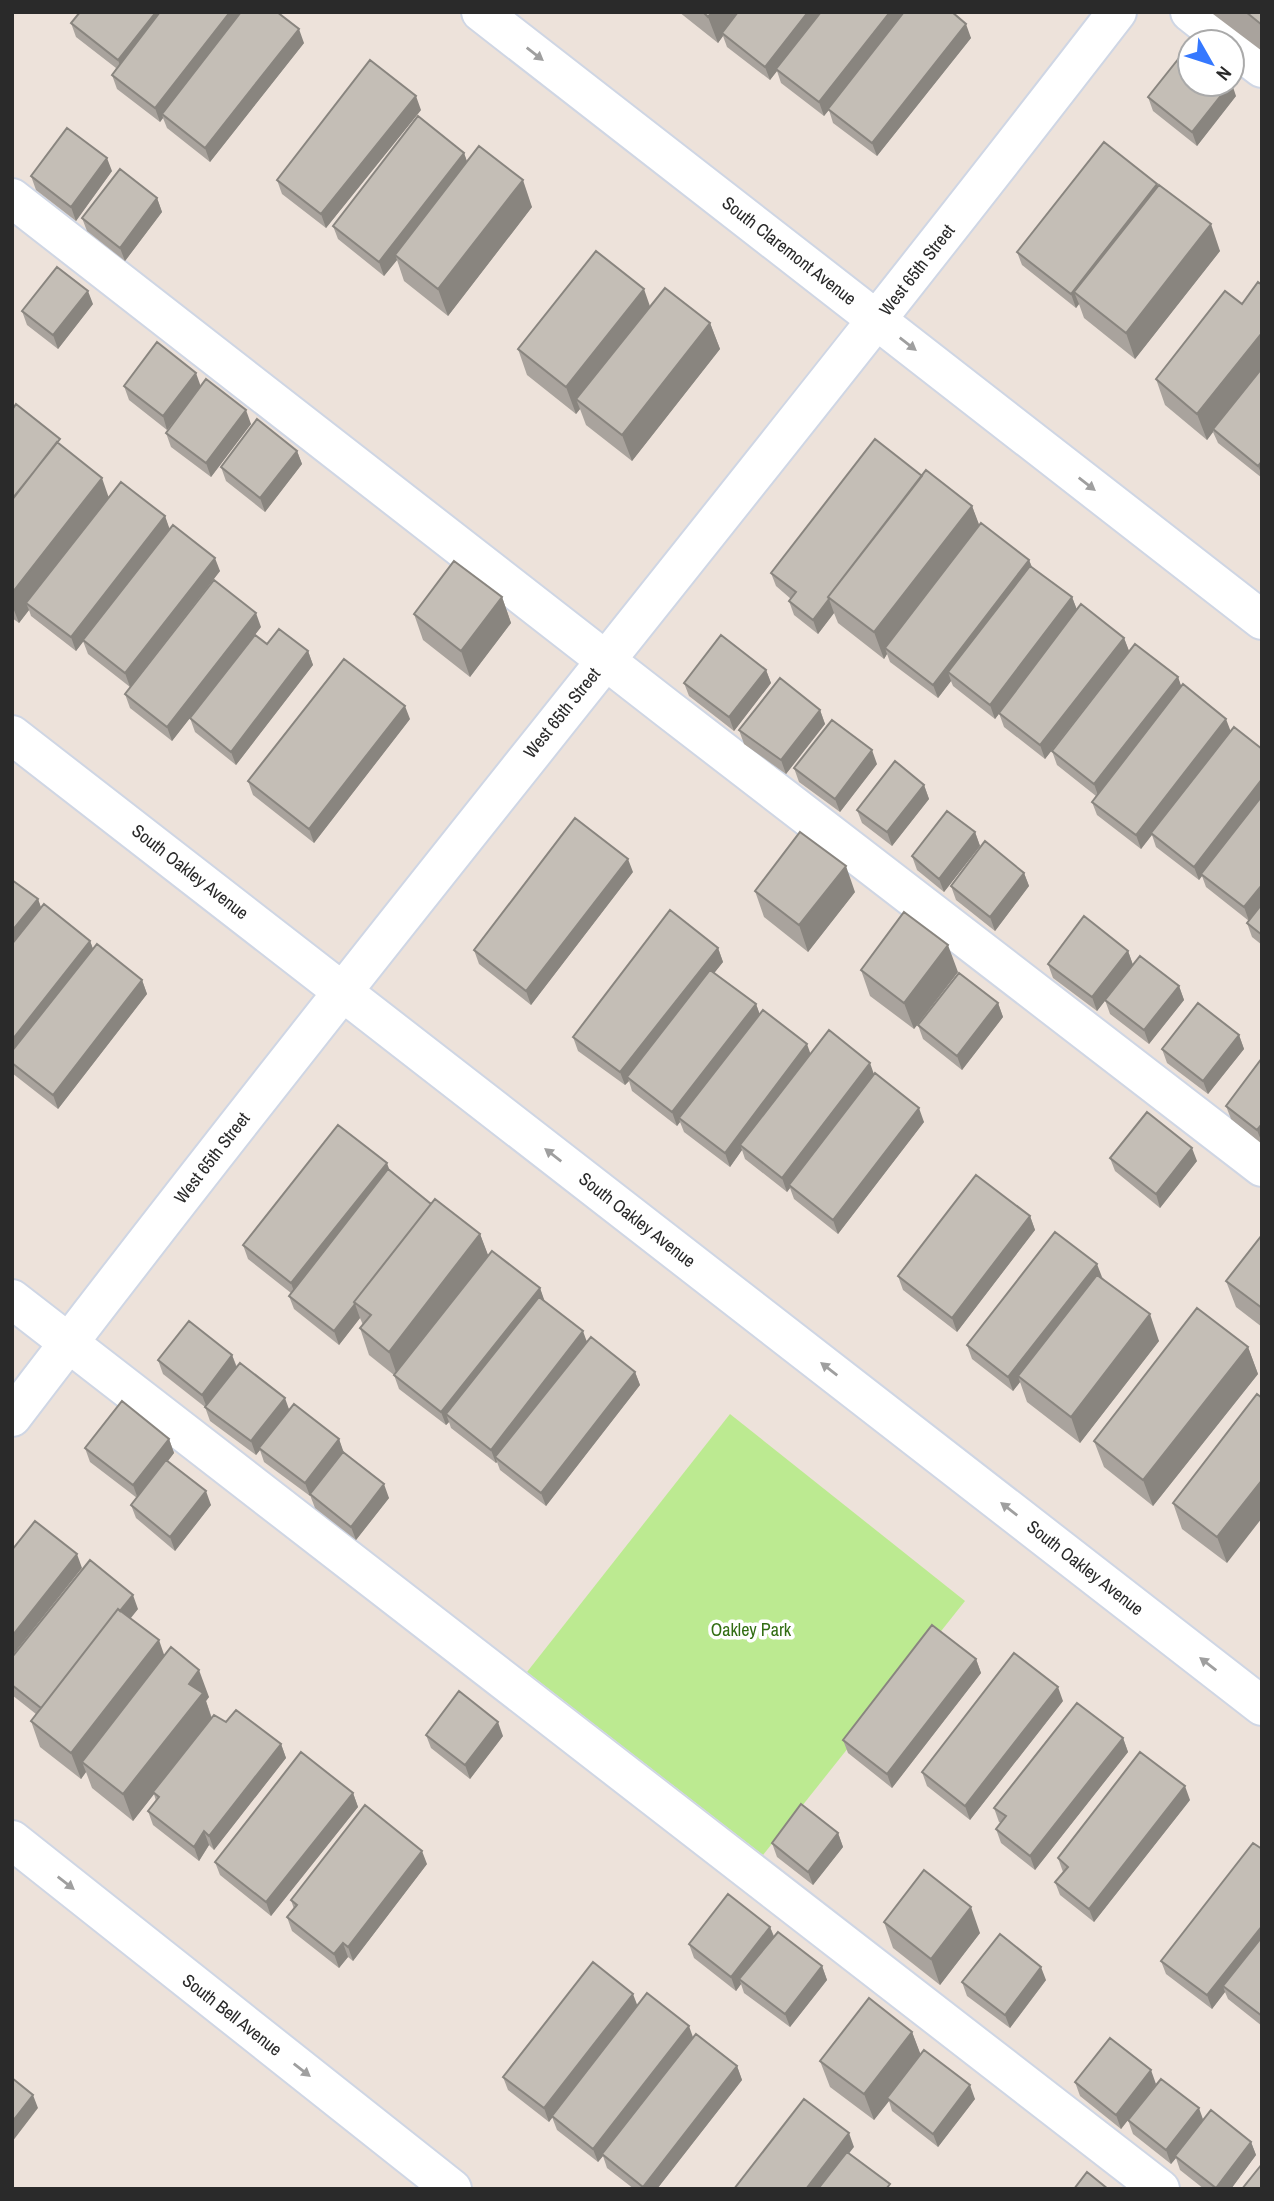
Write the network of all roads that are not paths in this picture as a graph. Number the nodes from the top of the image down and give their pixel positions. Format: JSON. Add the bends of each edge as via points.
{"nodes":[{"id":1,"x":481,"y":12,"type":"edge"},
{"id":2,"x":1117,"y":12,"type":"edge"},
{"id":3,"x":1190,"y":12,"type":"edge"},
{"id":4,"x":1210,"y":28,"type":"edge"},
{"id":5,"x":1246,"y":56,"type":"edge"},
{"id":6,"x":1262,"y":68,"type":"edge"},
{"id":7,"x":12,"y":198,"type":"edge"},
{"id":8,"x":878,"y":319,"type":"junction"},
{"id":9,"x":1262,"y":620,"type":"edge"},
{"id":10,"x":605,"y":659,"type":"junction"},
{"id":11,"x":12,"y":734,"type":"edge"},
{"id":12,"x":342,"y":990,"type":"junction"},
{"id":13,"x":1262,"y":1167,"type":"edge"},
{"id":14,"x":12,"y":1299,"type":"edge"},
{"id":15,"x":68,"y":1343,"type":"junction"},
{"id":16,"x":12,"y":1417,"type":"edge"},
{"id":17,"x":1262,"y":1706,"type":"edge"},
{"id":18,"x":12,"y":1840,"type":"edge"},
{"id":19,"x":452,"y":2189,"type":"edge"},
{"id":20,"x":1160,"y":2189,"type":"edge"}],
"edges":[{"from":1,"to":8,"type":"street","name":"South Claremont Avenue","one_way":true},
{"from":2,"to":8,"type":"street","name":"West 65th Street"},
{"from":3,"to":4,"type":"street"},
{"from":5,"to":6,"type":"street"},
{"from":7,"to":10,"type":"street"},
{"from":8,"to":9,"type":"street","name":"South Claremont Avenue","one_way":true},
{"from":8,"to":10,"type":"street","name":"West 65th Street"},
{"from":10,"to":12,"type":"street","name":"West 65th Street"},
{"from":10,"to":13,"type":"street"},
{"from":11,"to":12,"type":"street","name":"South Oakley Avenue"},
{"from":12,"to":15,"type":"street","name":"West 65th Street"},
{"from":17,"to":12,"type":"street","name":"South Oakley Avenue","one_way":true},
{"from":14,"to":15,"type":"street"},
{"from":15,"to":16,"type":"street","name":"West 65th Street"},
{"from":15,"to":20,"type":"street"},
{"from":18,"to":19,"type":"street","name":"South Bell Avenue","one_way":true}]}
